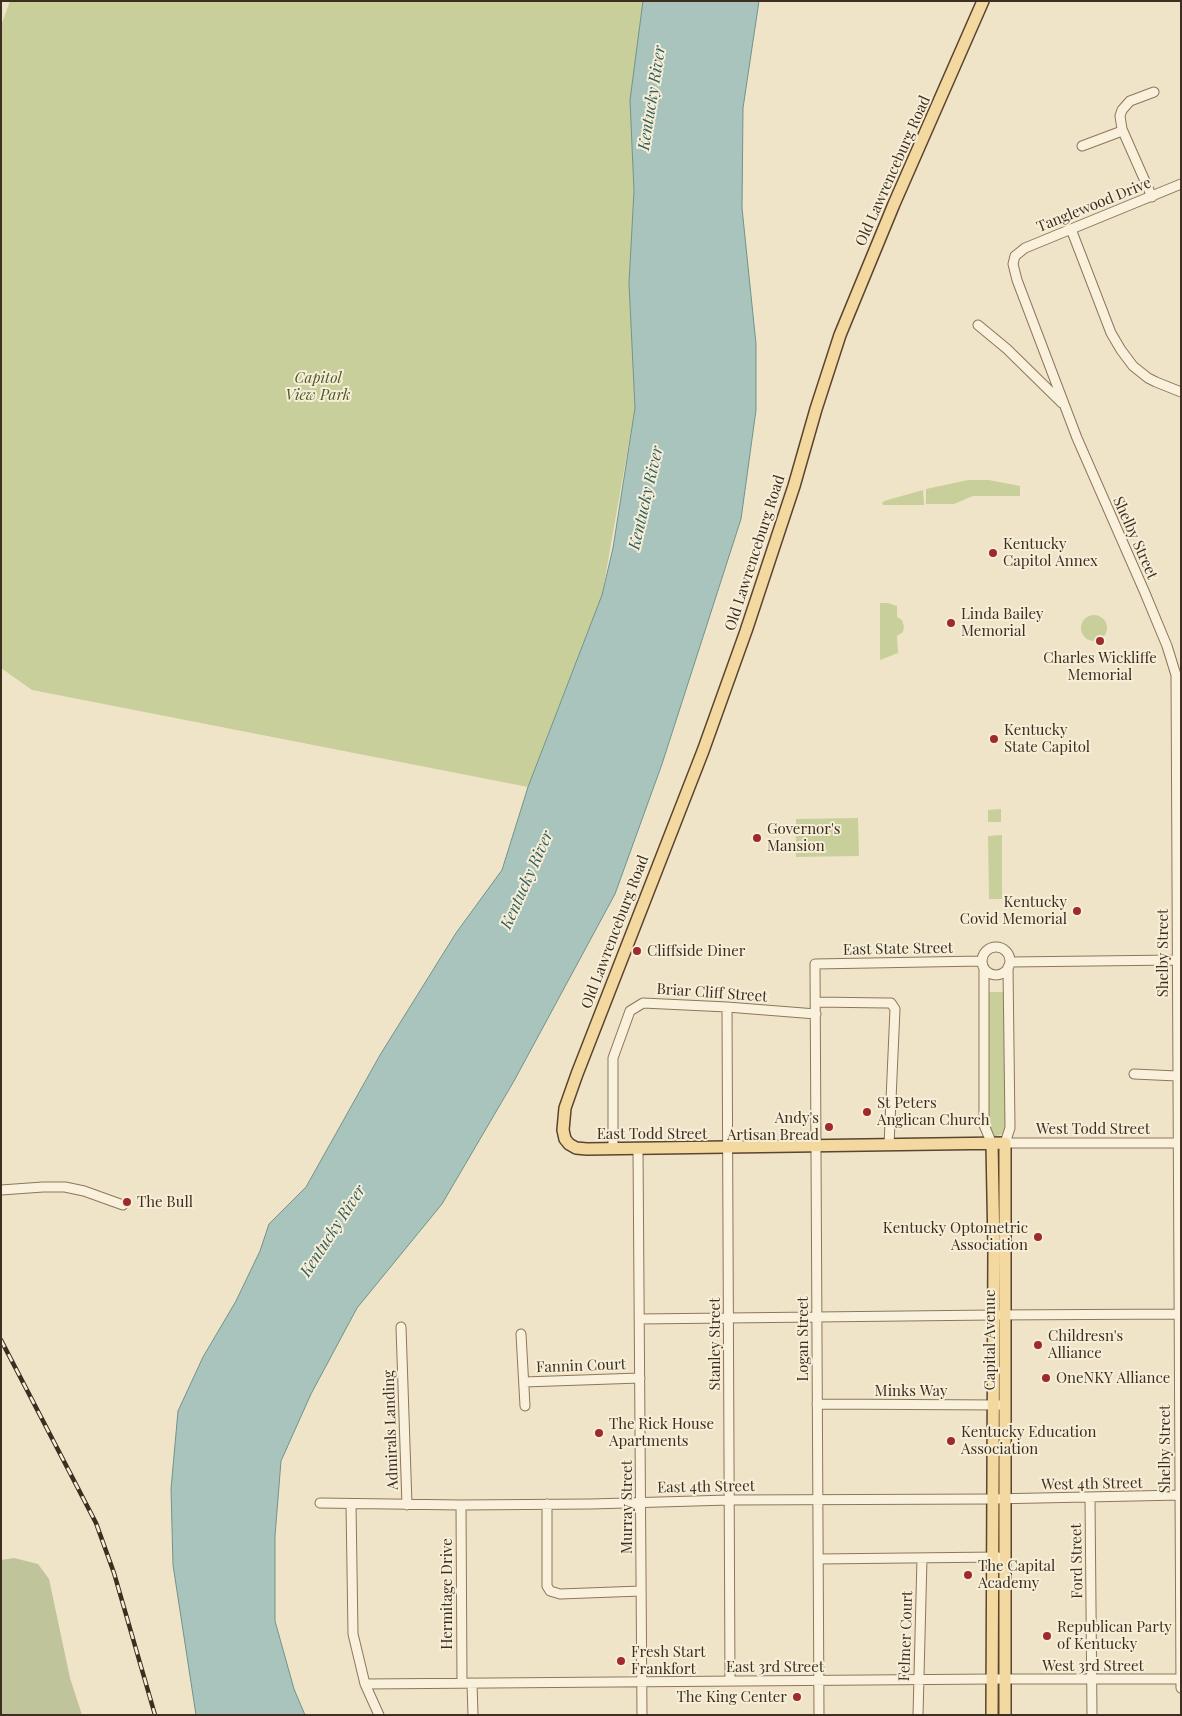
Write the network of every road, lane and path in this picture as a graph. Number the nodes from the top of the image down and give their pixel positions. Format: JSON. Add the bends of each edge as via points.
{"nodes":[{"id":1,"x":983,"y":1,"type":"edge"},
{"id":2,"x":1154,"y":92,"type":"dead end"},
{"id":3,"x":1122,"y":131,"type":"junction"},
{"id":4,"x":1082,"y":146,"type":"dead end"},
{"id":5,"x":1181,"y":184,"type":"edge"},
{"id":6,"x":1152,"y":196,"type":"junction"},
{"id":7,"x":1071,"y":229,"type":"junction"},
{"id":8,"x":1019,"y":252,"type":"joint"},
{"id":9,"x":978,"y":325,"type":"dead end"},
{"id":10,"x":1181,"y":392,"type":"edge"},
{"id":11,"x":1064,"y":405,"type":"junction"},
{"id":12,"x":1178,"y":717,"type":"edge"},
{"id":13,"x":1178,"y":948,"type":"edge"},
{"id":14,"x":1176,"y":960,"type":"junction"},
{"id":15,"x":816,"y":964,"type":"joint"},
{"id":16,"x":1009,"y":964,"type":"junction"},
{"id":17,"x":983,"y":965,"type":"junction"},
{"id":18,"x":816,"y":1002,"type":"junction"},
{"id":19,"x":727,"y":1007,"type":"junction"},
{"id":20,"x":816,"y":1014,"type":"junction"},
{"id":21,"x":1178,"y":1073,"type":"edge"},
{"id":22,"x":1134,"y":1074,"type":"dead end"},
{"id":23,"x":563,"y":1118,"type":"joint"},
{"id":24,"x":1005,"y":1143,"type":"junction"},
{"id":25,"x":1179,"y":1143,"type":"edge"},
{"id":26,"x":992,"y":1144,"type":"junction"},
{"id":27,"x":889,"y":1145,"type":"junction"},
{"id":28,"x":816,"y":1146,"type":"junction"},
{"id":29,"x":728,"y":1148,"type":"junction"},
{"id":30,"x":613,"y":1149,"type":"junction"},
{"id":31,"x":638,"y":1149,"type":"junction"},
{"id":32,"x":1,"y":1190,"type":"edge"},
{"id":33,"x":123,"y":1205,"type":"dead end"},
{"id":34,"x":1180,"y":1314,"type":"edge"},
{"id":35,"x":999,"y":1315,"type":"junction"},
{"id":36,"x":817,"y":1317,"type":"junction"},
{"id":37,"x":728,"y":1318,"type":"junction"},
{"id":38,"x":639,"y":1319,"type":"junction"},
{"id":39,"x":401,"y":1327,"type":"dead end"},
{"id":40,"x":522,"y":1334,"type":"dead end"},
{"id":41,"x":640,"y":1378,"type":"junction"},
{"id":42,"x":524,"y":1382,"type":"junction"},
{"id":43,"x":817,"y":1404,"type":"junction"},
{"id":44,"x":999,"y":1405,"type":"junction"},
{"id":45,"x":525,"y":1406,"type":"dead end"},
{"id":46,"x":1180,"y":1496,"type":"edge"},
{"id":47,"x":1005,"y":1498,"type":"junction"},
{"id":48,"x":1090,"y":1498,"type":"junction"},
{"id":49,"x":992,"y":1499,"type":"junction"},
{"id":50,"x":729,"y":1500,"type":"junction"},
{"id":51,"x":818,"y":1500,"type":"junction"},
{"id":52,"x":640,"y":1502,"type":"junction"},
{"id":53,"x":320,"y":1503,"type":"dead end"},
{"id":54,"x":351,"y":1504,"type":"junction"},
{"id":55,"x":547,"y":1504,"type":"junction"},
{"id":56,"x":407,"y":1505,"type":"junction"},
{"id":57,"x":461,"y":1505,"type":"junction"},
{"id":58,"x":993,"y":1557,"type":"junction"},
{"id":59,"x":1006,"y":1557,"type":"junction"},
{"id":60,"x":922,"y":1558,"type":"junction"},
{"id":61,"x":818,"y":1559,"type":"junction"},
{"id":62,"x":1180,"y":1590,"type":"edge"},
{"id":63,"x":641,"y":1591,"type":"junction"},
{"id":64,"x":919,"y":1679,"type":"junction"},
{"id":65,"x":992,"y":1679,"type":"junction"},
{"id":66,"x":1005,"y":1679,"type":"junction"},
{"id":67,"x":1181,"y":1679,"type":"edge"},
{"id":68,"x":818,"y":1680,"type":"junction"},
{"id":69,"x":1092,"y":1680,"type":"junction"},
{"id":70,"x":730,"y":1681,"type":"junction"},
{"id":71,"x":642,"y":1682,"type":"junction"},
{"id":72,"x":462,"y":1683,"type":"junction"},
{"id":73,"x":472,"y":1683,"type":"junction"},
{"id":74,"x":365,"y":1684,"type":"junction"},
{"id":75,"x":1181,"y":1688,"type":"edge"},
{"id":76,"x":379,"y":1715,"type":"edge"},
{"id":77,"x":473,"y":1715,"type":"edge"},
{"id":78,"x":642,"y":1715,"type":"edge"},
{"id":79,"x":819,"y":1715,"type":"edge"},
{"id":80,"x":918,"y":1715,"type":"edge"},
{"id":81,"x":992,"y":1715,"type":"edge"},
{"id":82,"x":1005,"y":1715,"type":"edge"},
{"id":83,"x":1092,"y":1715,"type":"edge"}],
"edges":[{"from":1,"to":23,"type":"main road","name":"Old Lawrenceburg Road","via":[[840,335],[746,631],[576,1074]]},
{"from":2,"to":3,"type":"street","via":[[1125,106],[1120,116]]},
{"from":3,"to":4,"type":"street"},
{"from":3,"to":6,"type":"street"},
{"from":5,"to":6,"type":"street","name":"Tanglewood Drive"},
{"from":6,"to":7,"type":"street","name":"Tanglewood Drive"},
{"from":7,"to":8,"type":"street","name":"Tanglewood Drive"},
{"from":7,"to":10,"type":"street","via":[[1120,350],[1148,378]]},
{"from":8,"to":11,"type":"street","name":"Shelby Street","via":[[1013,262],[1017,280]]},
{"from":9,"to":11,"type":"street"},
{"from":11,"to":12,"type":"street","name":"Shelby Street","via":[[1172,661]]},
{"from":12,"to":13,"type":"street","name":"Shelby Street"},
{"from":13,"to":14,"type":"street","name":"Shelby Street"},
{"from":14,"to":16,"type":"street"},
{"from":14,"to":21,"type":"street","name":"Shelby Street"},
{"from":15,"to":17,"type":"street","name":"East State Street"},
{"from":15,"to":18,"type":"street","name":"Logan Street"},
{"from":16,"to":17,"type":"street","via":[[999,975],[990,974]]},
{"from":16,"to":17,"type":"street","via":[[1007,953],[997,947],[986,951]]},
{"from":16,"to":24,"type":"street","name":"Capital Avenue","via":[[1010,1128]]},
{"from":17,"to":26,"type":"street","name":"Capital Avenue","via":[[984,1125]]},
{"from":18,"to":20,"type":"street","name":"Logan Street"},
{"from":18,"to":27,"type":"street","via":[[891,1003],[895,1009]]},
{"from":19,"to":20,"type":"street","name":"Briar Cliff Street"},
{"from":19,"to":29,"type":"street","name":"Stanley Street"},
{"from":19,"to":30,"type":"street","name":"Briar Cliff Street","via":[[642,1003],[630,1010],[613,1058]]},
{"from":20,"to":28,"type":"street","name":"Logan Street"},
{"from":21,"to":22,"type":"street"},
{"from":21,"to":25,"type":"street","name":"Shelby Street"},
{"from":23,"to":30,"type":"main road","name":"East Todd Street","via":[[565,1139],[569,1144],[576,1148]]},
{"from":24,"to":25,"type":"street","name":"West Todd Street"},
{"from":24,"to":26,"type":"main road","name":"East Todd Street"},
{"from":24,"to":35,"type":"main road","name":"Capital Avenue"},
{"from":25,"to":34,"type":"street","name":"Shelby Street"},
{"from":26,"to":27,"type":"main road","name":"East Todd Street"},
{"from":26,"to":35,"type":"main road","name":"Capital Avenue"},
{"from":27,"to":28,"type":"main road","name":"East Todd Street"},
{"from":28,"to":29,"type":"main road","name":"East Todd Street"},
{"from":28,"to":36,"type":"street","name":"Logan Street"},
{"from":29,"to":31,"type":"main road","name":"East Todd Street"},
{"from":29,"to":37,"type":"street","name":"Stanley Street"},
{"from":30,"to":31,"type":"main road","name":"East Todd Street"},
{"from":31,"to":38,"type":"street","name":"Murray Street"},
{"from":32,"to":33,"type":"street","via":[[65,1187]]},
{"from":34,"to":35,"type":"street"},
{"from":34,"to":46,"type":"street","name":"Shelby Street"},
{"from":35,"to":36,"type":"street"},
{"from":35,"to":44,"type":"main road","name":"Capital Avenue"},
{"from":36,"to":37,"type":"street"},
{"from":36,"to":43,"type":"street","name":"Logan Street"},
{"from":37,"to":38,"type":"street"},
{"from":37,"to":50,"type":"street","name":"Stanley Street"},
{"from":38,"to":41,"type":"street","name":"Murray Street"},
{"from":39,"to":56,"type":"street","name":"Admirals Landing"},
{"from":40,"to":42,"type":"street","name":"Fannin Court"},
{"from":41,"to":42,"type":"street","name":"Fannin Court"},
{"from":41,"to":52,"type":"street","name":"Murray Street"},
{"from":42,"to":45,"type":"street","name":"Fannin Court"},
{"from":43,"to":44,"type":"street","name":"Minks Way"},
{"from":43,"to":51,"type":"street","name":"Logan Street"},
{"from":44,"to":47,"type":"main road","name":"Capital Avenue"},
{"from":44,"to":49,"type":"main road","name":"Capital Avenue"},
{"from":46,"to":48,"type":"street","name":"West 4th Street"},
{"from":46,"to":62,"type":"street","name":"Shelby Street"},
{"from":47,"to":48,"type":"street","name":"West 4th Street"},
{"from":47,"to":49,"type":"street","name":"East 4th Street"},
{"from":47,"to":59,"type":"main road","name":"Capital Avenue"},
{"from":48,"to":69,"type":"street","name":"Ford Street"},
{"from":49,"to":51,"type":"street","name":"East 4th Street"},
{"from":49,"to":58,"type":"main road","name":"Capital Avenue"},
{"from":50,"to":51,"type":"street","name":"East 4th Street"},
{"from":50,"to":52,"type":"street","name":"East 4th Street"},
{"from":50,"to":70,"type":"street","name":"Stanley Street"},
{"from":51,"to":61,"type":"street","name":"Logan Street"},
{"from":52,"to":55,"type":"street","name":"East 4th Street"},
{"from":52,"to":63,"type":"street","name":"Murray Street"},
{"from":53,"to":54,"type":"street","name":"Admirals Landing"},
{"from":54,"to":56,"type":"street","name":"Admirals Landing"},
{"from":54,"to":74,"type":"street","via":[[353,1634]]},
{"from":55,"to":57,"type":"street","name":"East 4th Street"},
{"from":55,"to":63,"type":"street","via":[[547,1586],[550,1591],[560,1594]]},
{"from":56,"to":57,"type":"street","name":"East 4th Street"},
{"from":57,"to":72,"type":"street","name":"Hermitage Drive"},
{"from":58,"to":59,"type":"street"},
{"from":58,"to":60,"type":"street"},
{"from":58,"to":65,"type":"main road","name":"Capital Avenue"},
{"from":59,"to":66,"type":"main road","name":"Capital Avenue"},
{"from":60,"to":61,"type":"street"},
{"from":60,"to":64,"type":"street","name":"Felmer Court"},
{"from":61,"to":68,"type":"street","name":"Logan Street"},
{"from":62,"to":67,"type":"street","name":"Shelby Street"},
{"from":63,"to":71,"type":"street","name":"Murray Street"},
{"from":64,"to":65,"type":"street","name":"East 3rd Street"},
{"from":64,"to":68,"type":"street","name":"East 3rd Street"},
{"from":64,"to":80,"type":"street","name":"Felmer Court"},
{"from":65,"to":66,"type":"street","name":"East 3rd Street"},
{"from":65,"to":81,"type":"main road","name":"Capital Avenue"},
{"from":66,"to":69,"type":"street","name":"West 3rd Street"},
{"from":66,"to":82,"type":"main road","name":"Capital Avenue"},
{"from":67,"to":69,"type":"street","name":"West 3rd Street"},
{"from":67,"to":75,"type":"street","name":"Shelby Street"},
{"from":68,"to":70,"type":"street","name":"East 3rd Street"},
{"from":68,"to":79,"type":"street","name":"Logan Street"},
{"from":69,"to":83,"type":"street","name":"Ford Street"},
{"from":70,"to":71,"type":"street","name":"East 3rd Street"},
{"from":71,"to":73,"type":"street","name":"East 3rd Street"},
{"from":71,"to":78,"type":"street","name":"Murray Street"},
{"from":72,"to":73,"type":"street","name":"East 3rd Street"},
{"from":72,"to":74,"type":"street","name":"East 3rd Street"},
{"from":73,"to":77,"type":"street"},
{"from":74,"to":76,"type":"street"}]}
